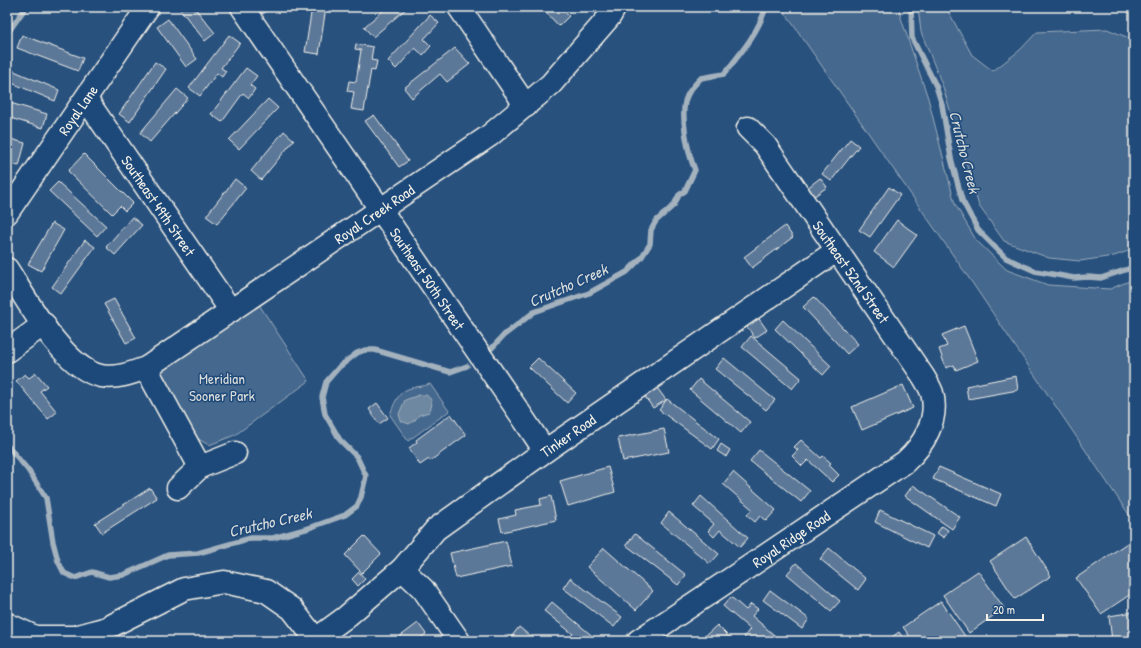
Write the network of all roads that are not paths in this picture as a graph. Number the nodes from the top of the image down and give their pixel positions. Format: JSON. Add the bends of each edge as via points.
{"nodes":[{"id":1,"x":148,"y":7,"type":"edge"},
{"id":2,"x":242,"y":7,"type":"edge"},
{"id":3,"x":459,"y":7,"type":"edge"},
{"id":4,"x":615,"y":7,"type":"edge"},
{"id":5,"x":86,"y":99,"type":"junction"},
{"id":6,"x":526,"y":106,"type":"junction"},
{"id":7,"x":748,"y":128,"type":"dead end"},
{"id":8,"x":380,"y":210,"type":"junction"},
{"id":9,"x":7,"y":213,"type":"edge"},
{"id":10,"x":836,"y":251,"type":"junction"},
{"id":11,"x":7,"y":270,"type":"edge"},
{"id":12,"x":231,"y":311,"type":"junction"},
{"id":13,"x":44,"y":324,"type":"junction"},
{"id":14,"x":7,"y":351,"type":"edge"},
{"id":15,"x":146,"y":368,"type":"junction"},
{"id":16,"x":931,"y":424,"type":"joint"},
{"id":17,"x":545,"y":451,"type":"junction"},
{"id":18,"x":235,"y":453,"type":"dead end"},
{"id":19,"x":200,"y":467,"type":"junction"},
{"id":20,"x":178,"y":488,"type":"dead end"},
{"id":21,"x":402,"y":569,"type":"junction"},
{"id":22,"x":7,"y":624,"type":"edge"},
{"id":23,"x":317,"y":640,"type":"edge"},
{"id":24,"x":459,"y":641,"type":"edge"},
{"id":25,"x":638,"y":641,"type":"edge"}],
"edges":[{"from":1,"to":5,"type":"street","name":"Royal Lane"},
{"from":2,"to":8,"type":"street","name":"Southeast 50th Street"},
{"from":3,"to":6,"type":"street"},
{"from":4,"to":6,"type":"street","name":"Royal Creek Road","via":[[569,65]]},
{"from":5,"to":9,"type":"street","name":"Royal Lane"},
{"from":5,"to":12,"type":"street","name":"Southeast 49th Street"},
{"from":6,"to":8,"type":"street","name":"Royal Creek Road","via":[[489,136]]},
{"from":7,"to":10,"type":"street","name":"Southeast 52nd Street","via":[[765,146]]},
{"from":8,"to":12,"type":"street","name":"Royal Creek Road"},
{"from":8,"to":17,"type":"street","name":"Southeast 50th Street"},
{"from":10,"to":16,"type":"street","name":"Southeast 52nd Street","via":[[932,392],[934,408]]},
{"from":10,"to":17,"type":"street","name":"Tinker Road"},
{"from":11,"to":13,"type":"street"},
{"from":12,"to":15,"type":"street","name":"Royal Creek Road"},
{"from":13,"to":14,"type":"street"},
{"from":13,"to":15,"type":"street","name":"Royal Creek Road","via":[[59,345],[88,372],[116,376]]},
{"from":15,"to":19,"type":"street"},
{"from":16,"to":25,"type":"street","name":"Royal Ridge Road","via":[[919,450],[905,462]]},
{"from":17,"to":21,"type":"street","name":"Tinker Road","via":[[436,529]]},
{"from":18,"to":19,"type":"street"},
{"from":19,"to":20,"type":"street"},
{"from":21,"to":23,"type":"street","name":"Tinker Road"},
{"from":21,"to":24,"type":"street","via":[[423,589]]},
{"from":22,"to":23,"type":"street","via":[[35,637],[74,637],[107,628],[184,589],[224,582],[266,591],[292,609]]}]}
